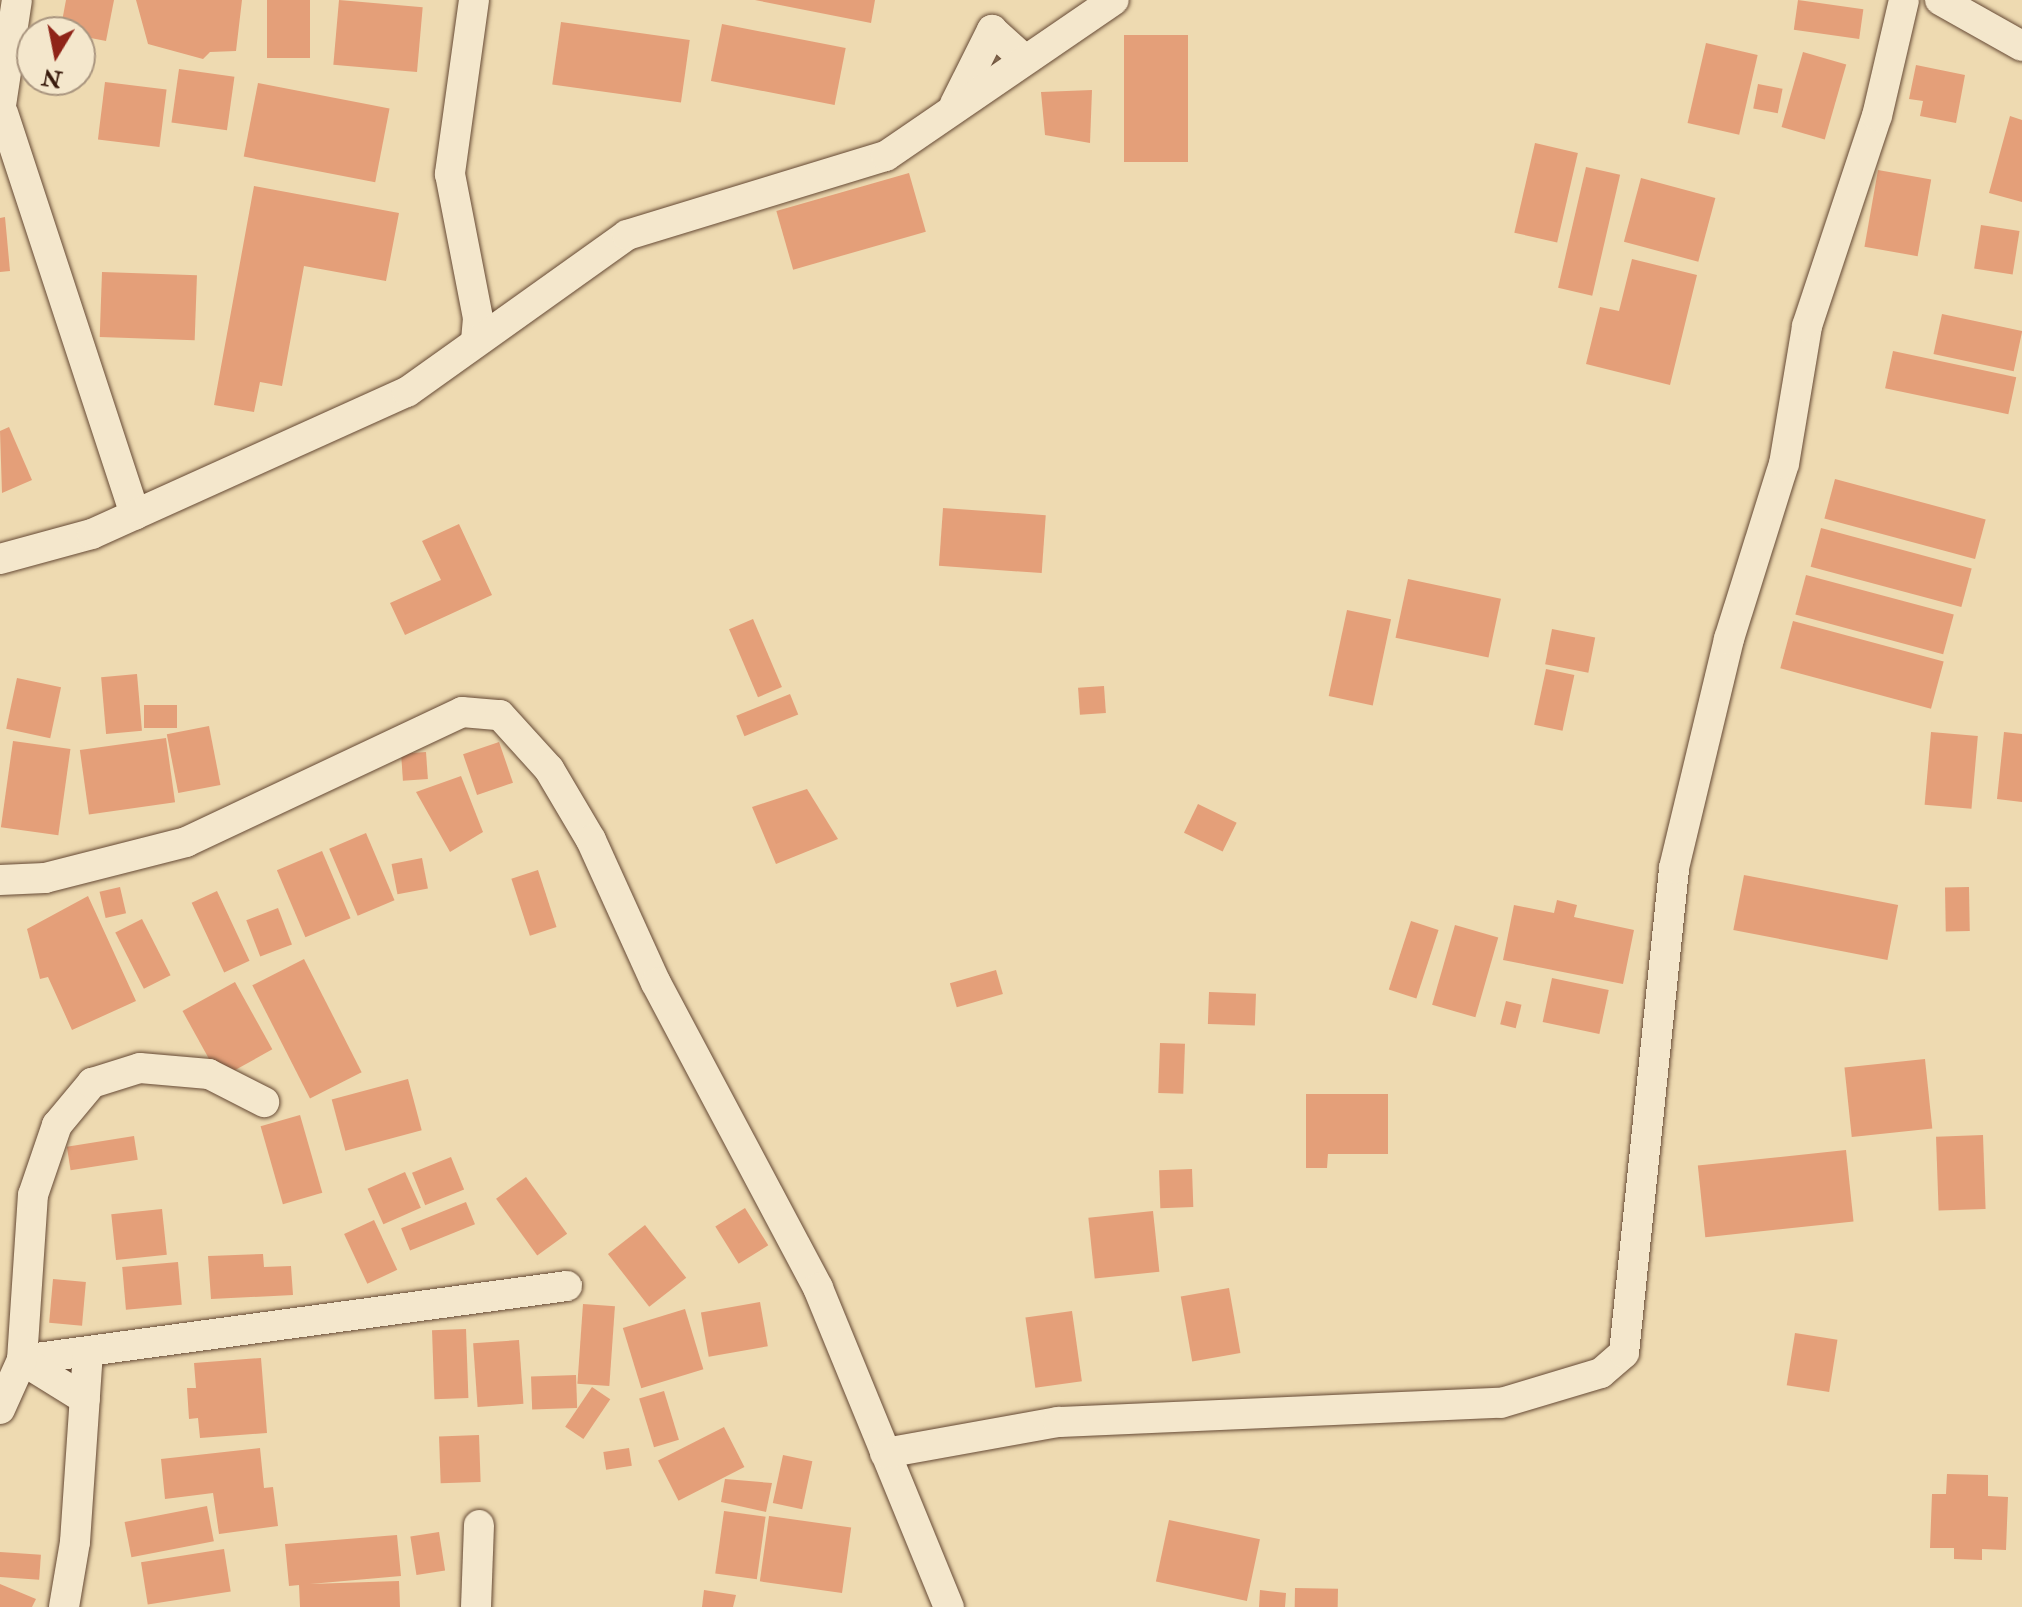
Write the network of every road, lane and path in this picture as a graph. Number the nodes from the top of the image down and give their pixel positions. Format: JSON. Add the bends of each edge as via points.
{"nodes":[{"id":1,"x":17,"y":0,"type":"edge"},
{"id":2,"x":474,"y":0,"type":"edge"},
{"id":3,"x":1114,"y":0,"type":"edge"},
{"id":4,"x":1904,"y":0,"type":"edge"},
{"id":5,"x":1940,"y":0,"type":"edge"},
{"id":6,"x":2022,"y":46,"type":"edge"},
{"id":7,"x":1024,"y":59,"type":"junction"},
{"id":8,"x":955,"y":105,"type":"junction"},
{"id":9,"x":2,"y":112,"type":"edge"},
{"id":10,"x":476,"y":342,"type":"junction"},
{"id":11,"x":135,"y":515,"type":"junction"},
{"id":12,"x":0,"y":559,"type":"edge"},
{"id":13,"x":0,"y":880,"type":"edge"},
{"id":14,"x":264,"y":1102,"type":"dead end"},
{"id":15,"x":567,"y":1286,"type":"dead end"},
{"id":16,"x":88,"y":1351,"type":"junction"},
{"id":17,"x":22,"y":1360,"type":"junction"},
{"id":18,"x":85,"y":1399,"type":"junction"},
{"id":19,"x":0,"y":1409,"type":"edge"},
{"id":20,"x":885,"y":1453,"type":"junction"},
{"id":21,"x":479,"y":1525,"type":"dead end"},
{"id":22,"x":64,"y":1607,"type":"edge"},
{"id":23,"x":476,"y":1607,"type":"edge"},
{"id":24,"x":949,"y":1607,"type":"edge"}],
"edges":[{"from":1,"to":9,"type":"street"},
{"from":2,"to":10,"type":"street","via":[[450,174],[478,318]]},
{"from":3,"to":7,"type":"street"},
{"from":4,"to":20,"type":"street","via":[[1877,116],[1807,326],[1784,464],[1729,639],[1674,868],[1624,1353],[1601,1373],[1501,1403],[1058,1422]]},
{"from":5,"to":6,"type":"street"},
{"from":7,"to":8,"type":"street"},
{"from":7,"to":8,"type":"street","via":[[992,30]]},
{"from":8,"to":10,"type":"street","via":[[886,156],[627,235]]},
{"from":9,"to":11,"type":"street"},
{"from":10,"to":11,"type":"street","via":[[407,392]]},
{"from":11,"to":12,"type":"street"},
{"from":13,"to":20,"type":"street","via":[[45,878],[186,842],[462,712],[500,715],[549,769],[591,840],[656,983],[818,1288]]},
{"from":14,"to":17,"type":"street","via":[[209,1074],[140,1068],[92,1083],[57,1125],[33,1195]]},
{"from":15,"to":16,"type":"street"},
{"from":16,"to":17,"type":"street"},
{"from":16,"to":18,"type":"street"},
{"from":17,"to":18,"type":"street"},
{"from":17,"to":19,"type":"street"},
{"from":18,"to":22,"type":"street"},
{"from":20,"to":24,"type":"street"},
{"from":21,"to":23,"type":"street"}]}
